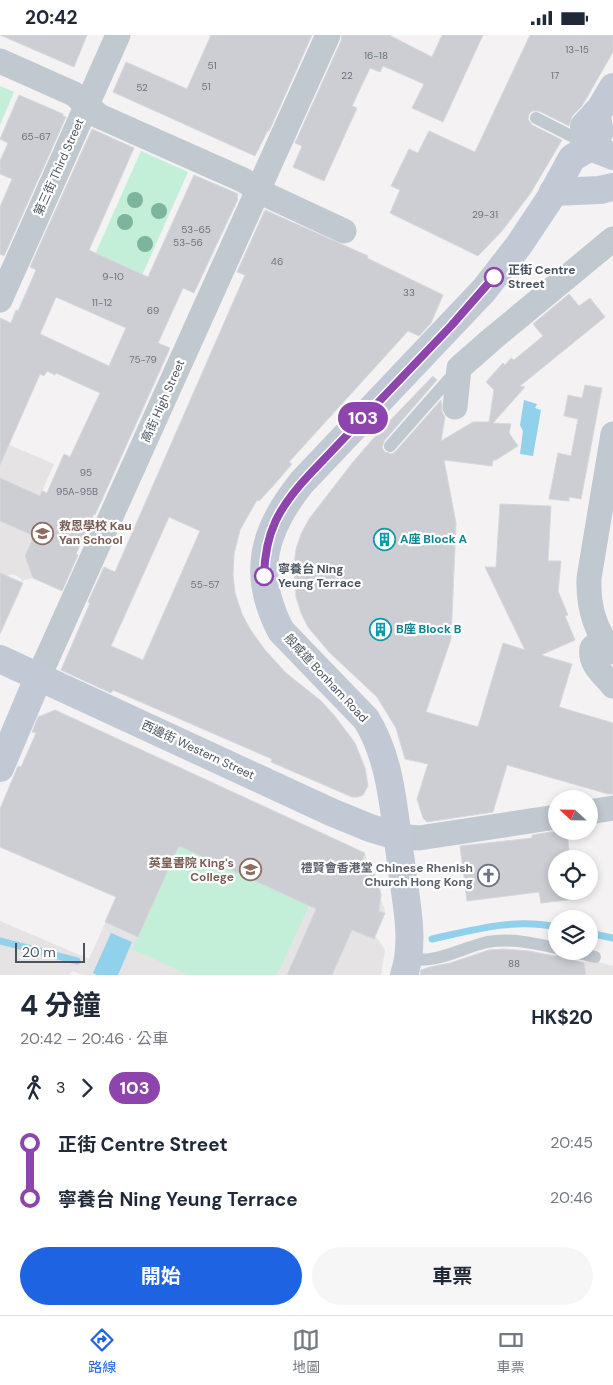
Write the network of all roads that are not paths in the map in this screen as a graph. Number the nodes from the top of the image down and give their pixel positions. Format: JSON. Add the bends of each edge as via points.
{"nodes":[{"id":1,"x":118,"y":35,"type":"edge"},
{"id":2,"x":328,"y":35,"type":"edge"},
{"id":3,"x":0,"y":61,"type":"edge"},
{"id":4,"x":613,"y":87,"type":"edge"},
{"id":5,"x":86,"y":105,"type":"junction"},
{"id":6,"x":536,"y":118,"type":"dead end"},
{"id":7,"x":588,"y":150,"type":"edge"},
{"id":8,"x":613,"y":187,"type":"edge"},
{"id":9,"x":258,"y":189,"type":"junction"},
{"id":10,"x":553,"y":192,"type":"junction"},
{"id":11,"x":344,"y":231,"type":"dead end"},
{"id":12,"x":613,"y":239,"type":"edge"},
{"id":13,"x":0,"y":300,"type":"edge"},
{"id":14,"x":459,"y":368,"type":"junction"},
{"id":15,"x":454,"y":407,"type":"dead end"},
{"id":16,"x":613,"y":434,"type":"edge"},
{"id":17,"x":390,"y":446,"type":"dead end"},
{"id":18,"x":608,"y":645,"type":"edge"},
{"id":19,"x":0,"y":659,"type":"edge"},
{"id":20,"x":39,"y":676,"type":"junction"},
{"id":21,"x":613,"y":686,"type":"edge"},
{"id":22,"x":0,"y":768,"type":"edge"},
{"id":23,"x":391,"y":795,"type":"junction"},
{"id":24,"x":613,"y":808,"type":"edge"},
{"id":25,"x":598,"y":810,"type":"edge"},
{"id":26,"x":548,"y":818,"type":"edge"},
{"id":27,"x":362,"y":825,"type":"junction"},
{"id":28,"x":397,"y":836,"type":"junction"},
{"id":29,"x":548,"y":946,"type":"edge"},
{"id":30,"x":406,"y":966,"type":"edge"}],
"edges":[{"from":1,"to":5,"type":"street","name":"第三街 Third Street"},
{"from":2,"to":9,"type":"street","name":"高街 High Street"},
{"from":3,"to":5,"type":"street","via":[[74,94]]},
{"from":4,"to":7,"type":"main road","name":"般咸道 Bonham Road","via":[[587,121]]},
{"from":5,"to":9,"type":"street","via":[[98,116]]},
{"from":5,"to":13,"type":"street","name":"第三街 Third Street"},
{"from":6,"to":7,"type":"lane"},
{"from":7,"to":10,"type":"main road","name":"般咸道 Bonham Road"},
{"from":8,"to":10,"type":"main road"},
{"from":9,"to":11,"type":"street"},
{"from":9,"to":20,"type":"street","name":"高街 High Street"},
{"from":10,"to":23,"type":"main road","name":"般咸道 Bonham Road","via":[[519,245],[484,290],[296,489],[273,526],[264,555],[264,577],[273,616],[281,631],[366,719],[380,745]]},
{"from":12,"to":14,"type":"street"},
{"from":14,"to":15,"type":"street"},
{"from":14,"to":17,"type":"lane"},
{"from":16,"to":18,"type":"street","via":[[589,578],[592,617]]},
{"from":18,"to":21,"type":"street","via":[[592,648],[592,657]]},
{"from":19,"to":20,"type":"main road","name":"西邊街 Western Street"},
{"from":20,"to":22,"type":"main road","name":"高街 High Street"},
{"from":20,"to":27,"type":"main road","name":"西邊街 Western Street"},
{"from":23,"to":27,"type":"main road","via":[[375,816]]},
{"from":23,"to":28,"type":"main road","name":"般咸道 Bonham Road"},
{"from":24,"to":25,"type":"street"},
{"from":26,"to":28,"type":"street","via":[[419,839]]},
{"from":27,"to":28,"type":"main road","name":"西邊街 Western Street"},
{"from":28,"to":30,"type":"main road","name":"般咸道 Bonham Road","via":[[408,921]]},
{"from":29,"to":30,"type":"lane","via":[[508,940],[487,942]]}]}
